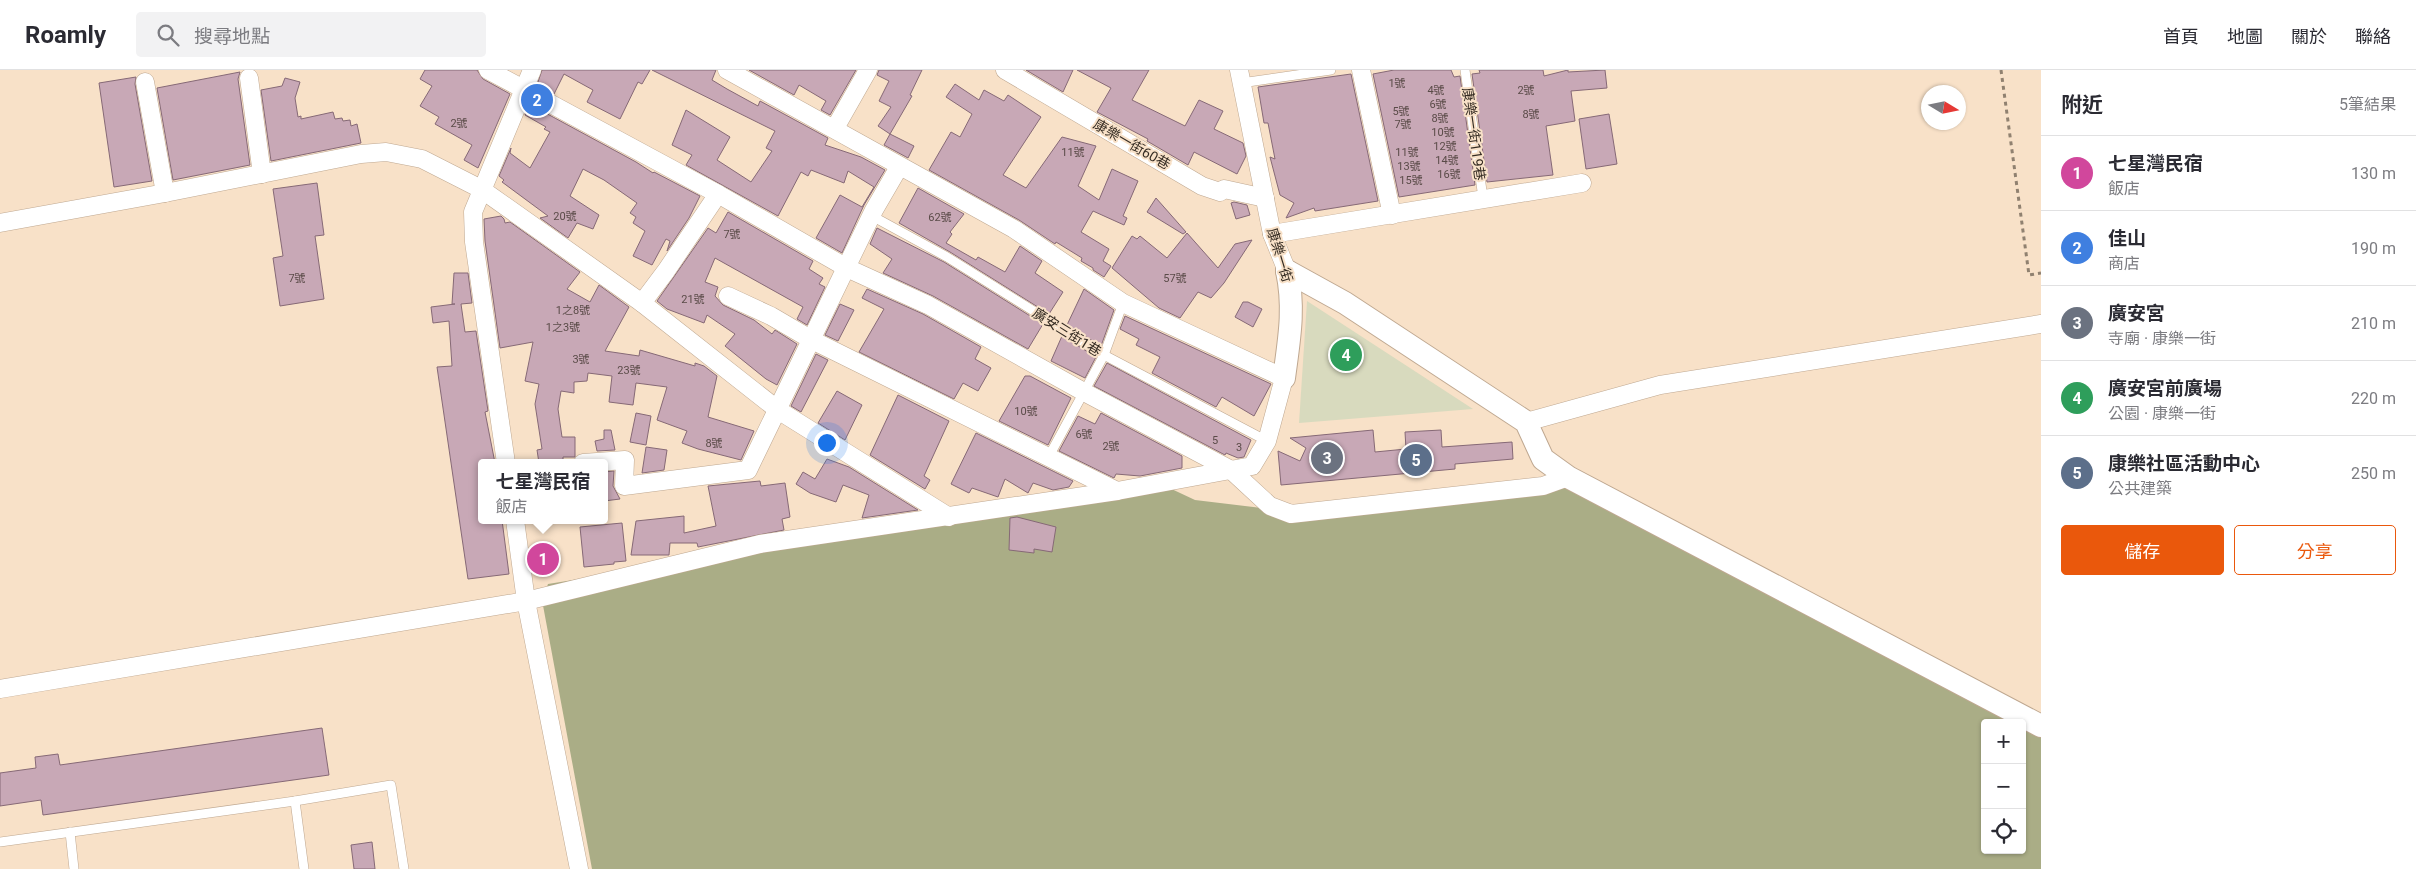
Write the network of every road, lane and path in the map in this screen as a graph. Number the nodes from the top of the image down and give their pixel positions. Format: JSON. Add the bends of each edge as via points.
{"nodes":[{"id":1,"x":488,"y":70,"type":"edge"},
{"id":2,"x":532,"y":70,"type":"edge"},
{"id":3,"x":728,"y":70,"type":"edge"},
{"id":4,"x":868,"y":70,"type":"edge"},
{"id":5,"x":1005,"y":70,"type":"edge"},
{"id":6,"x":1331,"y":70,"type":"edge"},
{"id":7,"x":1361,"y":70,"type":"edge"},
{"id":8,"x":1465,"y":70,"type":"edge"},
{"id":9,"x":2001,"y":70,"type":"edge"},
{"id":10,"x":1240,"y":76,"type":"edge"},
{"id":11,"x":248,"y":78,"type":"dead end"},
{"id":12,"x":145,"y":82,"type":"dead end"},
{"id":13,"x":523,"y":89,"type":"junction"},
{"id":14,"x":835,"y":128,"type":"junction"},
{"id":15,"x":899,"y":167,"type":"junction"},
{"id":16,"x":262,"y":174,"type":"junction"},
{"id":17,"x":1582,"y":183,"type":"dead end"},
{"id":18,"x":481,"y":188,"type":"junction"},
{"id":19,"x":164,"y":193,"type":"junction"},
{"id":20,"x":718,"y":194,"type":"junction"},
{"id":21,"x":1265,"y":198,"type":"junction"},
{"id":22,"x":1482,"y":198,"type":"junction"},
{"id":23,"x":1392,"y":215,"type":"junction"},
{"id":24,"x":872,"y":216,"type":"junction"},
{"id":25,"x":0,"y":223,"type":"edge"},
{"id":26,"x":1272,"y":234,"type":"junction"},
{"id":27,"x":847,"y":268,"type":"junction"},
{"id":28,"x":1287,"y":271,"type":"junction"},
{"id":29,"x":2041,"y":273,"type":"edge"},
{"id":30,"x":728,"y":296,"type":"dead end"},
{"id":31,"x":642,"y":303,"type":"junction"},
{"id":32,"x":1123,"y":303,"type":"junction"},
{"id":33,"x":2041,"y":324,"type":"edge"},
{"id":34,"x":812,"y":340,"type":"junction"},
{"id":35,"x":1104,"y":355,"type":"junction"},
{"id":36,"x":1284,"y":378,"type":"junction"},
{"id":37,"x":1084,"y":392,"type":"junction"},
{"id":38,"x":778,"y":410,"type":"junction"},
{"id":39,"x":1526,"y":422,"type":"junction"},
{"id":40,"x":1267,"y":441,"type":"junction"},
{"id":41,"x":1048,"y":458,"type":"junction"},
{"id":42,"x":505,"y":459,"type":"edge"},
{"id":43,"x":608,"y":461,"type":"edge"},
{"id":44,"x":1231,"y":470,"type":"junction"},
{"id":45,"x":1568,"y":477,"type":"junction"},
{"id":46,"x":1117,"y":491,"type":"junction"},
{"id":47,"x":949,"y":517,"type":"junction"},
{"id":48,"x":516,"y":524,"type":"edge"},
{"id":49,"x":526,"y":601,"type":"junction"},
{"id":50,"x":0,"y":689,"type":"edge"},
{"id":51,"x":2041,"y":726,"type":"edge"},
{"id":52,"x":295,"y":801,"type":"junction"},
{"id":53,"x":70,"y":832,"type":"junction"},
{"id":54,"x":0,"y":842,"type":"edge"},
{"id":55,"x":74,"y":869,"type":"edge"},
{"id":56,"x":304,"y":869,"type":"edge"},
{"id":57,"x":404,"y":869,"type":"edge"},
{"id":58,"x":578,"y":869,"type":"edge"}],
"edges":[{"from":1,"to":13,"type":"street"},
{"from":2,"to":13,"type":"street"},
{"from":3,"to":14,"type":"street"},
{"from":4,"to":14,"type":"street"},
{"from":5,"to":21,"type":"street","name":"康樂一街60巷","via":[[1202,186],[1220,192],[1224,189]]},
{"from":6,"to":10,"type":"lane"},
{"from":7,"to":23,"type":"street"},
{"from":8,"to":22,"type":"lane","name":"康樂一街119巷"},
{"from":9,"to":29,"type":"path","via":[[2029,275]]},
{"from":10,"to":21,"type":"street","name":"康樂一街"},
{"from":11,"to":16,"type":"street"},
{"from":12,"to":19,"type":"street"},
{"from":13,"to":18,"type":"street"},
{"from":13,"to":20,"type":"street"},
{"from":14,"to":15,"type":"street"},
{"from":15,"to":24,"type":"street"},
{"from":15,"to":32,"type":"street","via":[[1014,229]]},
{"from":16,"to":18,"type":"street","via":[[386,152],[422,159]]},
{"from":16,"to":19,"type":"street"},
{"from":17,"to":22,"type":"street"},
{"from":18,"to":31,"type":"street"},
{"from":18,"to":42,"type":"street","via":[[473,212],[474,242]]},
{"from":19,"to":25,"type":"street"},
{"from":20,"to":27,"type":"street"},
{"from":20,"to":31,"type":"street"},
{"from":21,"to":26,"type":"street","name":"康樂一街"},
{"from":22,"to":23,"type":"street"},
{"from":23,"to":26,"type":"street"},
{"from":24,"to":27,"type":"street"},
{"from":24,"to":35,"type":"lane","name":"廣安三街1巷","via":[[948,258]]},
{"from":26,"to":28,"type":"street","name":"康樂一街"},
{"from":27,"to":34,"type":"street"},
{"from":27,"to":37,"type":"street","via":[[928,305]]},
{"from":28,"to":36,"type":"street","name":"康樂一街","via":[[1292,319]]},
{"from":28,"to":39,"type":"street","via":[[1345,303]]},
{"from":30,"to":34,"type":"street"},
{"from":31,"to":38,"type":"street"},
{"from":32,"to":35,"type":"lane"},
{"from":32,"to":36,"type":"street"},
{"from":33,"to":39,"type":"street","via":[[1660,385]]},
{"from":34,"to":38,"type":"street"},
{"from":34,"to":41,"type":"street"},
{"from":35,"to":37,"type":"lane"},
{"from":35,"to":40,"type":"lane","name":"廣安三街1巷"},
{"from":36,"to":40,"type":"street","name":"康樂一街"},
{"from":37,"to":41,"type":"lane"},
{"from":37,"to":44,"type":"street"},
{"from":38,"to":43,"type":"street","via":[[748,470],[624,486],[625,460]]},
{"from":38,"to":47,"type":"street"},
{"from":39,"to":45,"type":"street","via":[[1544,459]]},
{"from":40,"to":44,"type":"street","name":"康樂一街","via":[[1252,466]]},
{"from":41,"to":46,"type":"street"},
{"from":44,"to":45,"type":"street","via":[[1270,506],[1291,514],[1543,486]]},
{"from":44,"to":46,"type":"street","name":"康樂一街"},
{"from":45,"to":51,"type":"street"},
{"from":46,"to":47,"type":"street","name":"康樂一街"},
{"from":47,"to":49,"type":"street","name":"康樂一街","via":[[760,544]]},
{"from":48,"to":49,"type":"street"},
{"from":49,"to":50,"type":"street","name":"康樂一街"},
{"from":49,"to":58,"type":"street"},
{"from":52,"to":53,"type":"lane"},
{"from":52,"to":56,"type":"lane"},
{"from":52,"to":57,"type":"lane","via":[[391,784]]},
{"from":53,"to":54,"type":"lane"},
{"from":53,"to":55,"type":"lane"}]}
